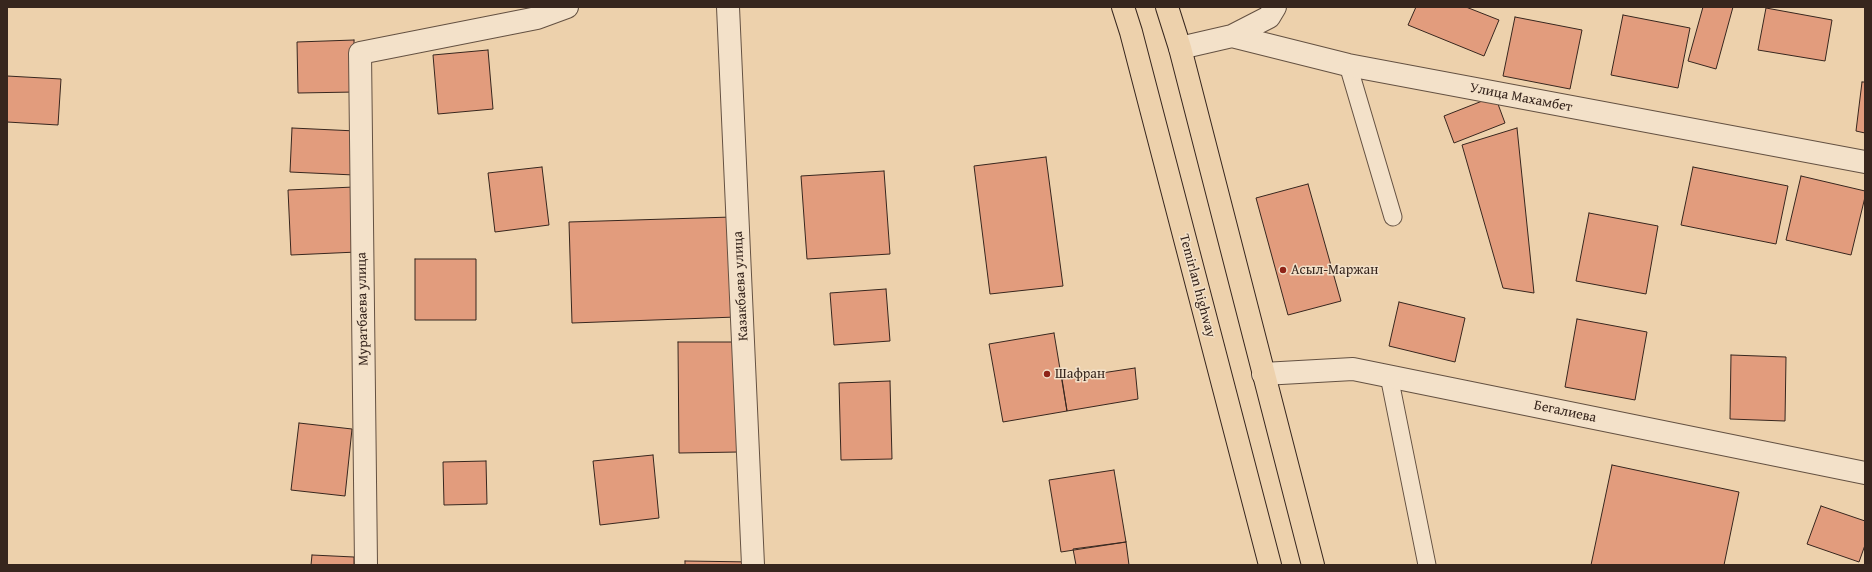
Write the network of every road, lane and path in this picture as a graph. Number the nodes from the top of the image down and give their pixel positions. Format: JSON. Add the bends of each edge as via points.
{"nodes":[{"id":1,"x":567,"y":7,"type":"edge"},
{"id":2,"x":728,"y":7,"type":"edge"},
{"id":3,"x":1123,"y":7,"type":"edge"},
{"id":4,"x":1167,"y":7,"type":"edge"},
{"id":5,"x":1275,"y":7,"type":"edge"},
{"id":6,"x":537,"y":12,"type":"edge"},
{"id":7,"x":1232,"y":36,"type":"junction"},
{"id":8,"x":1180,"y":48,"type":"junction"},
{"id":9,"x":1348,"y":65,"type":"junction"},
{"id":10,"x":1865,"y":162,"type":"edge"},
{"id":11,"x":1393,"y":217,"type":"dead end"},
{"id":12,"x":1263,"y":374,"type":"junction"},
{"id":13,"x":1389,"y":376,"type":"junction"},
{"id":14,"x":1865,"y":473,"type":"edge"},
{"id":15,"x":366,"y":565,"type":"edge"},
{"id":16,"x":753,"y":565,"type":"edge"},
{"id":17,"x":1270,"y":565,"type":"edge"},
{"id":18,"x":1313,"y":565,"type":"edge"},
{"id":19,"x":1427,"y":565,"type":"edge"}],
"edges":[{"from":1,"to":6,"type":"street"},
{"from":2,"to":16,"type":"street","name":"Казакбаева улица"},
{"from":3,"to":17,"type":"main road","name":"Temirlan highway"},
{"from":4,"to":8,"type":"main road"},
{"from":5,"to":7,"type":"street","via":[[1269,17]]},
{"from":6,"to":15,"type":"street","name":"Муратбаева улица","via":[[360,53]]},
{"from":7,"to":8,"type":"street","name":"Улица Махамбет"},
{"from":7,"to":9,"type":"street","name":"Улица Махамбет"},
{"from":8,"to":12,"type":"main road"},
{"from":9,"to":10,"type":"street","name":"Улица Махамбет"},
{"from":9,"to":11,"type":"lane"},
{"from":12,"to":13,"type":"street","name":"Бегалиева","via":[[1353,369]]},
{"from":12,"to":18,"type":"main road"},
{"from":13,"to":14,"type":"street","name":"Бегалиева"},
{"from":13,"to":19,"type":"lane"}]}
